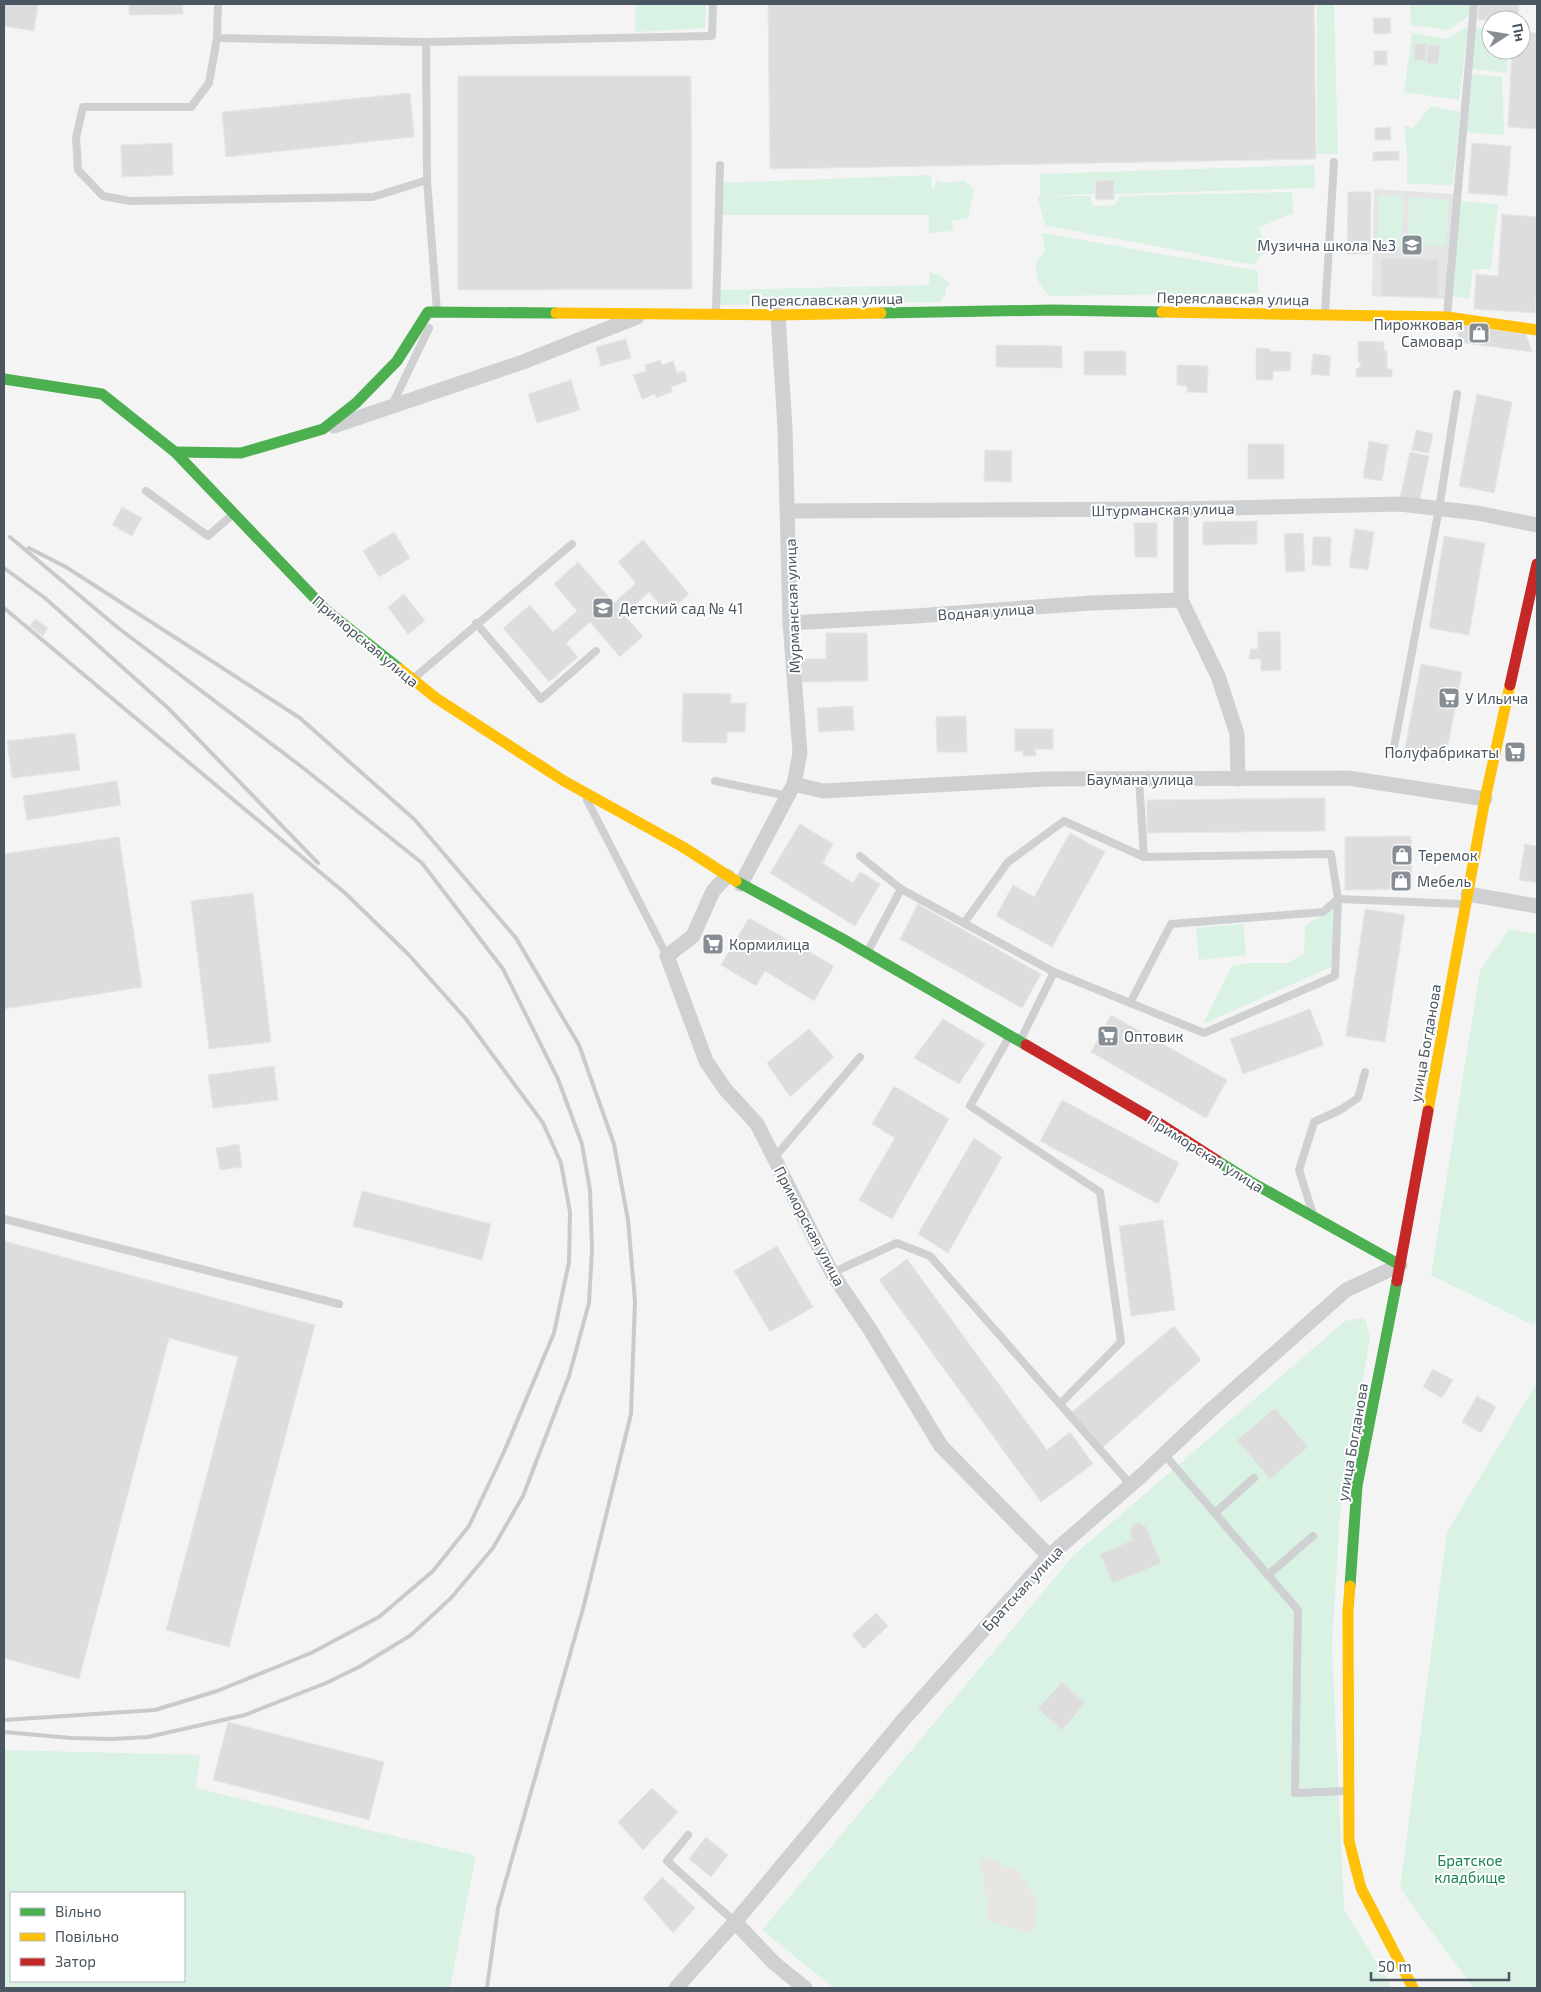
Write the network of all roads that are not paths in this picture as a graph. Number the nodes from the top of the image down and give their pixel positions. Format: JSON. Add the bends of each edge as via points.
{"nodes":[{"id":1,"x":218,"y":4,"type":"edge"},
{"id":2,"x":713,"y":4,"type":"edge"},
{"id":3,"x":1474,"y":4,"type":"edge"},
{"id":4,"x":217,"y":38,"type":"junction"},
{"id":5,"x":426,"y":42,"type":"junction"},
{"id":6,"x":1334,"y":162,"type":"dead end"},
{"id":7,"x":720,"y":165,"type":"dead end"},
{"id":8,"x":427,"y":180,"type":"junction"},
{"id":9,"x":437,"y":312,"type":"junction"},
{"id":10,"x":645,"y":314,"type":"junction"},
{"id":11,"x":716,"y":315,"type":"junction"},
{"id":12,"x":778,"y":315,"type":"junction"},
{"id":13,"x":1325,"y":315,"type":"junction"},
{"id":14,"x":1447,"y":317,"type":"junction"},
{"id":15,"x":1537,"y":330,"type":"edge"},
{"id":16,"x":4,"y":379,"type":"edge"},
{"id":17,"x":1457,"y":394,"type":"dead end"},
{"id":18,"x":391,"y":406,"type":"junction"},
{"id":19,"x":323,"y":430,"type":"junction"},
{"id":20,"x":175,"y":452,"type":"junction"},
{"id":21,"x":146,"y":491,"type":"dead end"},
{"id":22,"x":1181,"y":509,"type":"junction"},
{"id":23,"x":1439,"y":509,"type":"junction"},
{"id":24,"x":788,"y":511,"type":"junction"},
{"id":25,"x":233,"y":513,"type":"junction"},
{"id":26,"x":1537,"y":525,"type":"edge"},
{"id":27,"x":572,"y":544,"type":"dead end"},
{"id":28,"x":1537,"y":564,"type":"edge"},
{"id":29,"x":1181,"y":600,"type":"junction"},
{"id":30,"x":476,"y":623,"type":"junction"},
{"id":31,"x":790,"y":623,"type":"junction"},
{"id":32,"x":596,"y":651,"type":"dead end"},
{"id":33,"x":412,"y":679,"type":"junction"},
{"id":34,"x":1393,"y":752,"type":"dead end"},
{"id":35,"x":1139,"y":779,"type":"junction"},
{"id":36,"x":1238,"y":779,"type":"junction"},
{"id":37,"x":716,"y":781,"type":"dead end"},
{"id":38,"x":791,"y":790,"type":"junction"},
{"id":39,"x":583,"y":792,"type":"junction"},
{"id":40,"x":1485,"y":799,"type":"junction"},
{"id":41,"x":860,"y":856,"type":"dead end"},
{"id":42,"x":1144,"y":857,"type":"junction"},
{"id":43,"x":727,"y":876,"type":"junction"},
{"id":44,"x":741,"y":884,"type":"junction"},
{"id":45,"x":901,"y":889,"type":"junction"},
{"id":46,"x":1338,"y":898,"type":"junction"},
{"id":47,"x":1467,"y":899,"type":"junction"},
{"id":48,"x":1537,"y":906,"type":"edge"},
{"id":49,"x":964,"y":924,"type":"junction"},
{"id":50,"x":867,"y":952,"type":"junction"},
{"id":51,"x":667,"y":956,"type":"junction"},
{"id":52,"x":1054,"y":972,"type":"junction"},
{"id":53,"x":1130,"y":1003,"type":"junction"},
{"id":54,"x":1010,"y":1035,"type":"junction"},
{"id":55,"x":1020,"y":1041,"type":"junction"},
{"id":56,"x":860,"y":1057,"type":"dead end"},
{"id":57,"x":1365,"y":1072,"type":"dead end"},
{"id":58,"x":774,"y":1158,"type":"junction"},
{"id":59,"x":1314,"y":1217,"type":"junction"},
{"id":60,"x":4,"y":1219,"type":"edge"},
{"id":61,"x":1400,"y":1265,"type":"junction"},
{"id":62,"x":832,"y":1273,"type":"junction"},
{"id":63,"x":339,"y":1304,"type":"dead end"},
{"id":64,"x":1060,"y":1404,"type":"junction"},
{"id":65,"x":1164,"y":1454,"type":"junction"},
{"id":66,"x":1254,"y":1478,"type":"dead end"},
{"id":67,"x":1131,"y":1485,"type":"junction"},
{"id":68,"x":1215,"y":1513,"type":"junction"},
{"id":69,"x":1313,"y":1536,"type":"dead end"},
{"id":70,"x":1049,"y":1556,"type":"junction"},
{"id":71,"x":1268,"y":1575,"type":"junction"},
{"id":72,"x":1349,"y":1791,"type":"junction"},
{"id":73,"x":688,"y":1835,"type":"dead end"},
{"id":74,"x":735,"y":1922,"type":"junction"},
{"id":75,"x":679,"y":1987,"type":"edge"},
{"id":76,"x":805,"y":1988,"type":"edge"},
{"id":77,"x":1413,"y":1988,"type":"edge"}],
"edges":[{"from":1,"to":4,"type":"lane"},
{"from":2,"to":5,"type":"lane","via":[[712,36]]},
{"from":3,"to":14,"type":"lane"},
{"from":4,"to":5,"type":"lane"},
{"from":4,"to":8,"type":"lane","via":[[209,83],[192,107],[83,107],[76,138],[78,170],[103,196],[130,201],[373,197]]},
{"from":5,"to":8,"type":"lane"},
{"from":6,"to":13,"type":"lane"},
{"from":7,"to":11,"type":"lane"},
{"from":8,"to":9,"type":"lane"},
{"from":9,"to":10,"type":"street","name":"Переяславская улица"},
{"from":9,"to":18,"type":"lane"},
{"from":9,"to":19,"type":"street","via":[[428,312],[397,361],[356,403]]},
{"from":10,"to":11,"type":"street","name":"Переяславская улица"},
{"from":10,"to":18,"type":"street","via":[[523,362]]},
{"from":11,"to":12,"type":"street","name":"Переяславская улица"},
{"from":12,"to":13,"type":"street","name":"Переяславская улица","via":[[1053,310]]},
{"from":12,"to":24,"type":"street","name":"Мурманская улица"},
{"from":13,"to":14,"type":"street","name":"Переяславская улица"},
{"from":14,"to":15,"type":"street","name":"Переяславская улица"},
{"from":16,"to":20,"type":"street","name":"Приморская улица","via":[[102,394]]},
{"from":17,"to":23,"type":"lane"},
{"from":18,"to":19,"type":"street"},
{"from":19,"to":20,"type":"street","via":[[241,453]]},
{"from":20,"to":25,"type":"street","name":"Приморская улица"},
{"from":21,"to":25,"type":"lane","via":[[208,536]]},
{"from":22,"to":23,"type":"street","name":"Штурманская улица","via":[[1400,504]]},
{"from":22,"to":24,"type":"street","name":"Штурманская улица"},
{"from":22,"to":29,"type":"street"},
{"from":23,"to":26,"type":"street","name":"Штурманская улица"},
{"from":23,"to":34,"type":"lane"},
{"from":24,"to":31,"type":"street","name":"Мурманская улица"},
{"from":25,"to":33,"type":"street","name":"Приморская улица","via":[[326,611]]},
{"from":27,"to":30,"type":"lane"},
{"from":28,"to":40,"type":"street","name":"улица Богданова"},
{"from":29,"to":31,"type":"street","name":"Водная улица"},
{"from":29,"to":36,"type":"street","via":[[1218,676],[1237,734]]},
{"from":30,"to":32,"type":"lane","via":[[541,699]]},
{"from":30,"to":33,"type":"lane"},
{"from":31,"to":38,"type":"street","name":"Мурманская улица","via":[[800,754]]},
{"from":33,"to":39,"type":"street","name":"Приморская улица","via":[[436,698]]},
{"from":35,"to":36,"type":"street","name":"Баумана улица"},
{"from":35,"to":38,"type":"street","name":"Баумана улица"},
{"from":35,"to":42,"type":"lane"},
{"from":36,"to":40,"type":"street","name":"Баумана улица","via":[[1348,778]]},
{"from":37,"to":38,"type":"lane"},
{"from":38,"to":44,"type":"street","name":"Мурманская улица"},
{"from":39,"to":43,"type":"street","name":"Приморская улица","via":[[683,847]]},
{"from":39,"to":51,"type":"lane"},
{"from":40,"to":47,"type":"street","name":"улица Богданова"},
{"from":41,"to":45,"type":"lane"},
{"from":42,"to":46,"type":"lane","via":[[1331,854]]},
{"from":42,"to":49,"type":"lane","via":[[1064,821],[1008,862]]},
{"from":43,"to":44,"type":"street","name":"Приморская улица"},
{"from":43,"to":51,"type":"street","via":[[713,891],[693,936]]},
{"from":44,"to":50,"type":"street","name":"Приморская улица"},
{"from":45,"to":49,"type":"lane"},
{"from":45,"to":50,"type":"lane"},
{"from":46,"to":47,"type":"lane"},
{"from":46,"to":53,"type":"lane","via":[[1323,912],[1171,924]]},
{"from":46,"to":53,"type":"lane","via":[[1335,976],[1204,1033]]},
{"from":47,"to":48,"type":"street"},
{"from":47,"to":61,"type":"street","name":"улица Богданова"},
{"from":49,"to":52,"type":"lane"},
{"from":50,"to":54,"type":"street","name":"Приморская улица"},
{"from":51,"to":58,"type":"street","name":"Приморская улица","via":[[706,1062],[757,1124]]},
{"from":52,"to":53,"type":"lane"},
{"from":52,"to":55,"type":"lane"},
{"from":54,"to":55,"type":"street","name":"Приморская улица"},
{"from":54,"to":64,"type":"lane","via":[[970,1106],[1100,1192],[1121,1342]]},
{"from":55,"to":59,"type":"street","name":"Приморская улица"},
{"from":56,"to":58,"type":"lane"},
{"from":57,"to":59,"type":"lane","via":[[1358,1098],[1314,1122],[1299,1170]]},
{"from":58,"to":62,"type":"street","name":"Приморская улица"},
{"from":59,"to":61,"type":"street","name":"Приморская улица"},
{"from":60,"to":63,"type":"lane"},
{"from":61,"to":65,"type":"street","name":"Братская улица","via":[[1346,1290]]},
{"from":61,"to":72,"type":"street","name":"улица Богданова","via":[[1357,1486],[1348,1610]]},
{"from":62,"to":64,"type":"lane","via":[[897,1243],[930,1256]]},
{"from":62,"to":70,"type":"street","name":"Приморская улица","via":[[872,1331],[941,1446]]},
{"from":64,"to":67,"type":"lane"},
{"from":65,"to":67,"type":"street","name":"Братская улица"},
{"from":65,"to":68,"type":"lane"},
{"from":66,"to":68,"type":"lane"},
{"from":67,"to":70,"type":"street","name":"Братская улица"},
{"from":68,"to":71,"type":"lane"},
{"from":69,"to":71,"type":"lane"},
{"from":70,"to":74,"type":"street","name":"Братская улица","via":[[904,1719]]},
{"from":71,"to":72,"type":"lane","via":[[1298,1610],[1295,1793]]},
{"from":72,"to":77,"type":"street","name":"улица Богданова","via":[[1350,1841],[1361,1888]]},
{"from":73,"to":74,"type":"lane","via":[[667,1861]]},
{"from":74,"to":75,"type":"street","name":"Братская улица"},
{"from":74,"to":76,"type":"street","via":[[774,1963]]}]}
